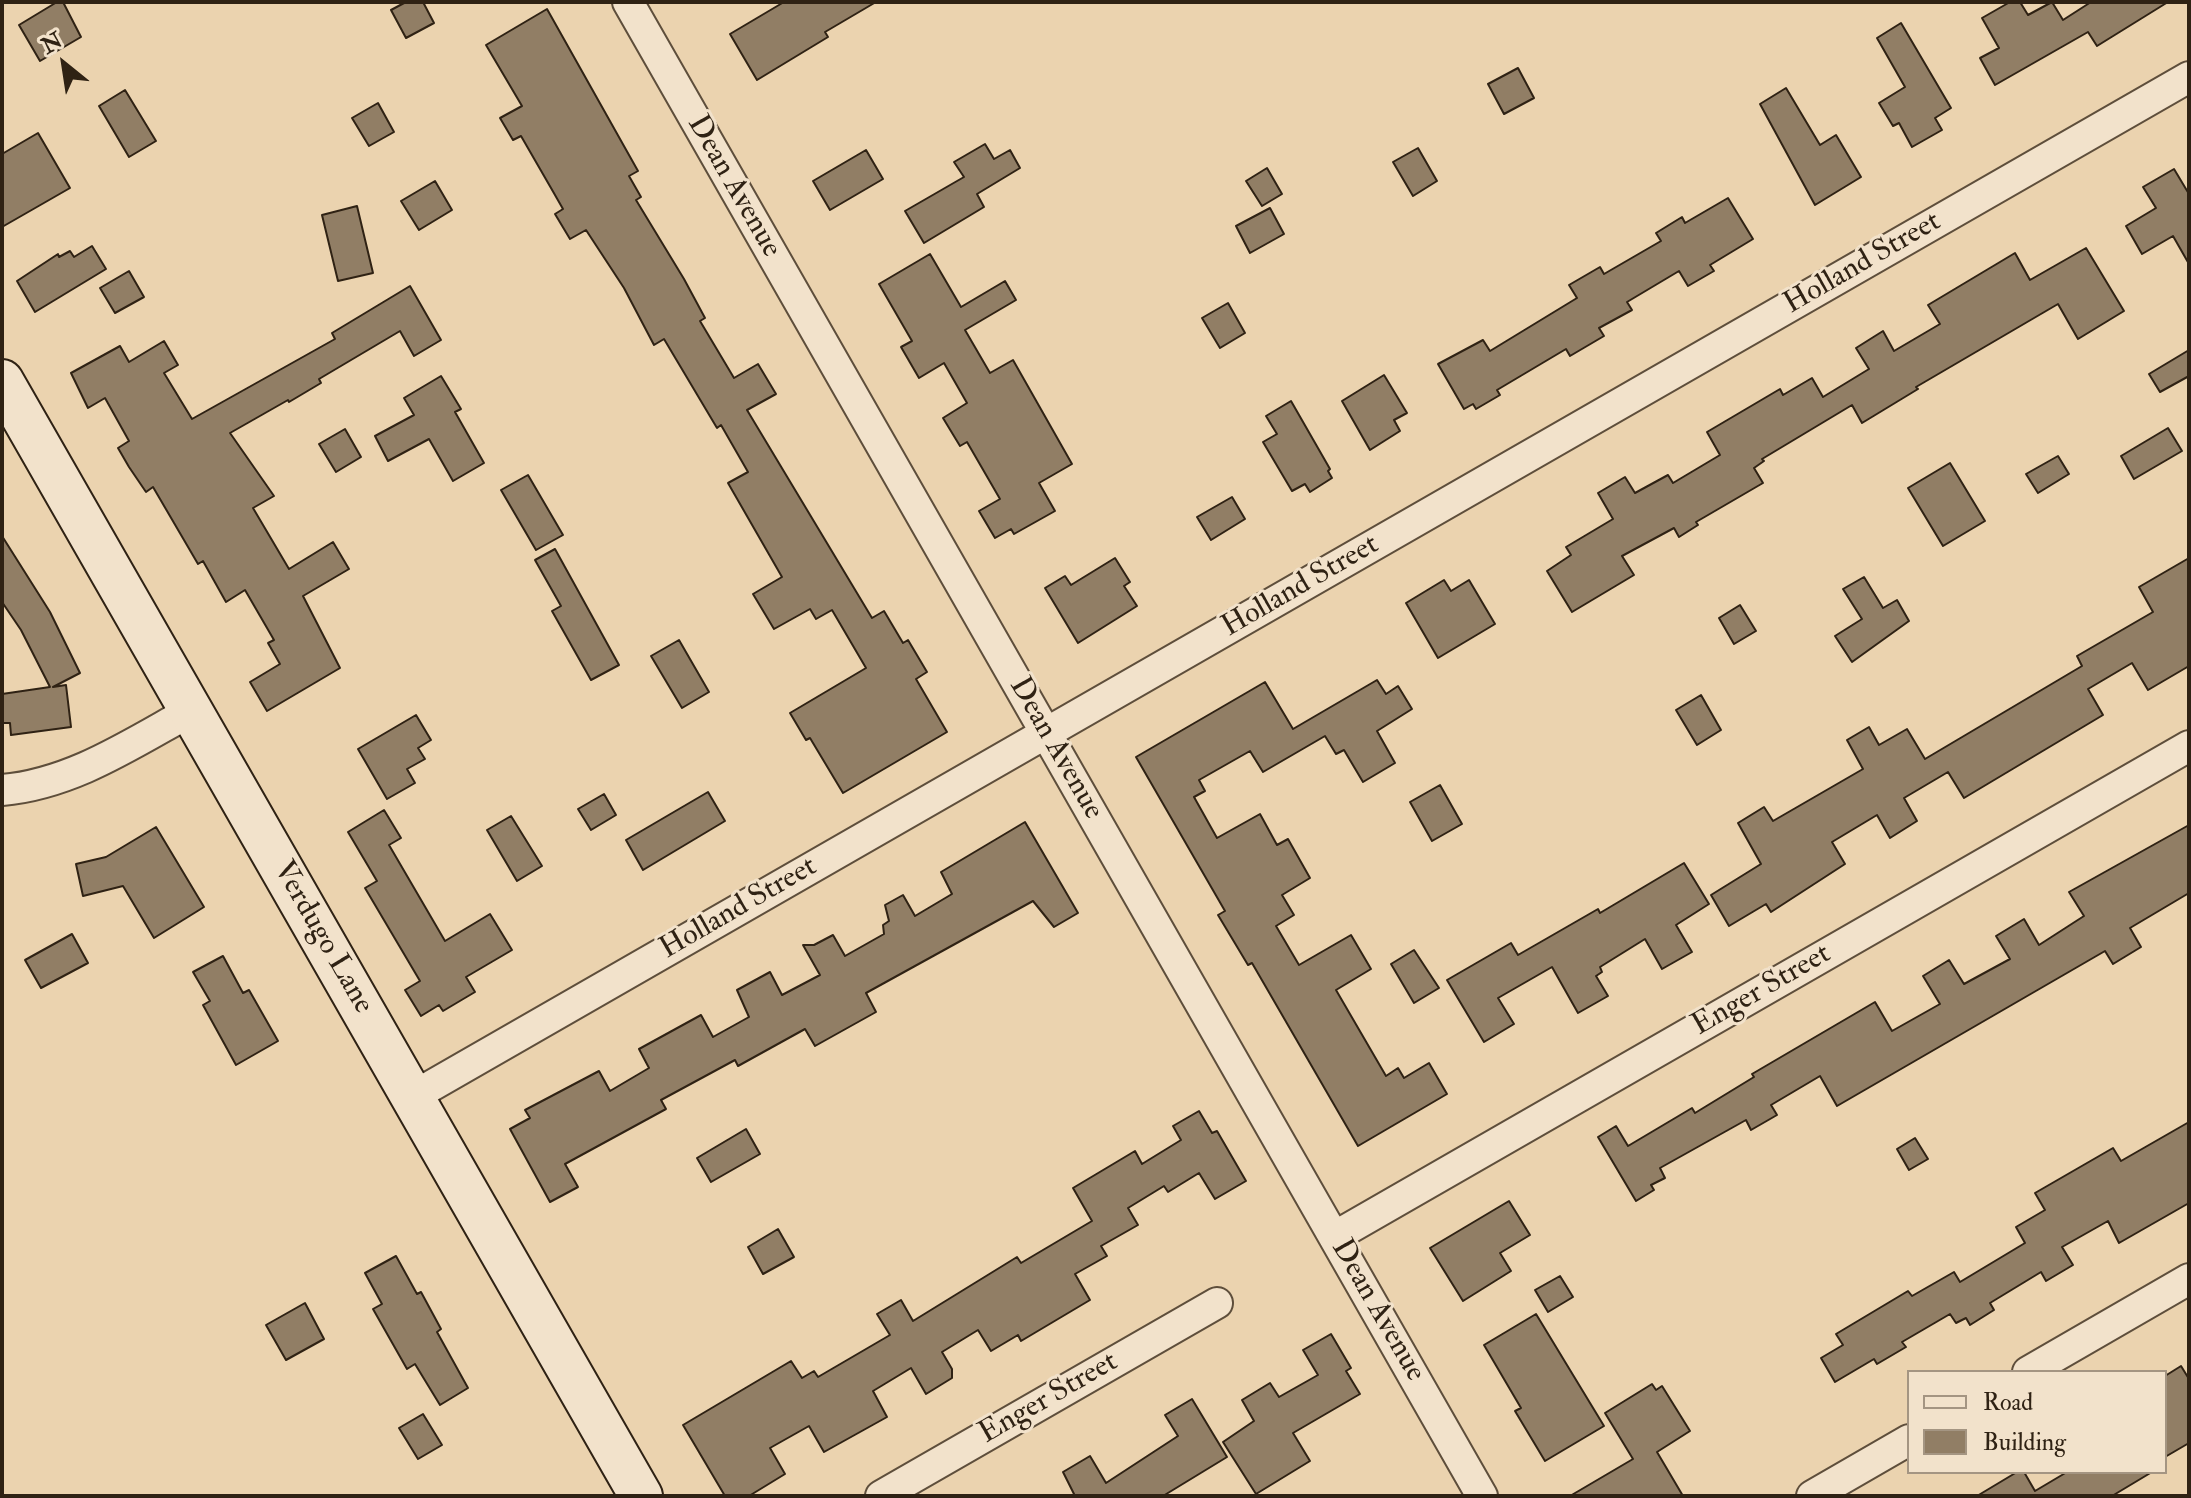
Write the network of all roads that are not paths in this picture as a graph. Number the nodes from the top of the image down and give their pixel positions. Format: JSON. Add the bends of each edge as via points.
{"nodes":[{"id":1,"x":628,"y":2,"type":"edge"},
{"id":2,"x":2189,"y":77,"type":"edge"},
{"id":3,"x":2,"y":381,"type":"edge"},
{"id":4,"x":191,"y":711,"type":"junction"},
{"id":5,"x":1046,"y":733,"type":"junction"},
{"id":6,"x":2189,"y":746,"type":"edge"},
{"id":7,"x":2,"y":790,"type":"edge"},
{"id":8,"x":412,"y":1097,"type":"junction"},
{"id":9,"x":1334,"y":1237,"type":"junction"},
{"id":10,"x":2189,"y":1279,"type":"edge"},
{"id":11,"x":1217,"y":1303,"type":"dead end"},
{"id":12,"x":2031,"y":1370,"type":"edge"},
{"id":13,"x":1907,"y":1441,"type":"edge"},
{"id":14,"x":641,"y":1496,"type":"edge"},
{"id":15,"x":881,"y":1496,"type":"edge"},
{"id":16,"x":1482,"y":1496,"type":"edge"},
{"id":17,"x":1812,"y":1496,"type":"edge"}],
"edges":[{"from":1,"to":5,"type":"street","name":"Dean Avenue"},
{"from":2,"to":5,"type":"street","name":"Holland Street"},
{"from":3,"to":4,"type":"street","name":"Verdugo Lane"},
{"from":4,"to":7,"type":"street","via":[[96,764],[47,782]]},
{"from":4,"to":8,"type":"street","name":"Verdugo Lane"},
{"from":5,"to":8,"type":"street","name":"Holland Street"},
{"from":5,"to":9,"type":"street","name":"Dean Avenue"},
{"from":6,"to":9,"type":"street","name":"Enger Street"},
{"from":8,"to":14,"type":"street","name":"Verdugo Lane"},
{"from":9,"to":16,"type":"street","name":"Dean Avenue"},
{"from":10,"to":12,"type":"street"},
{"from":11,"to":15,"type":"street","name":"Enger Street"},
{"from":13,"to":17,"type":"street"}]}
